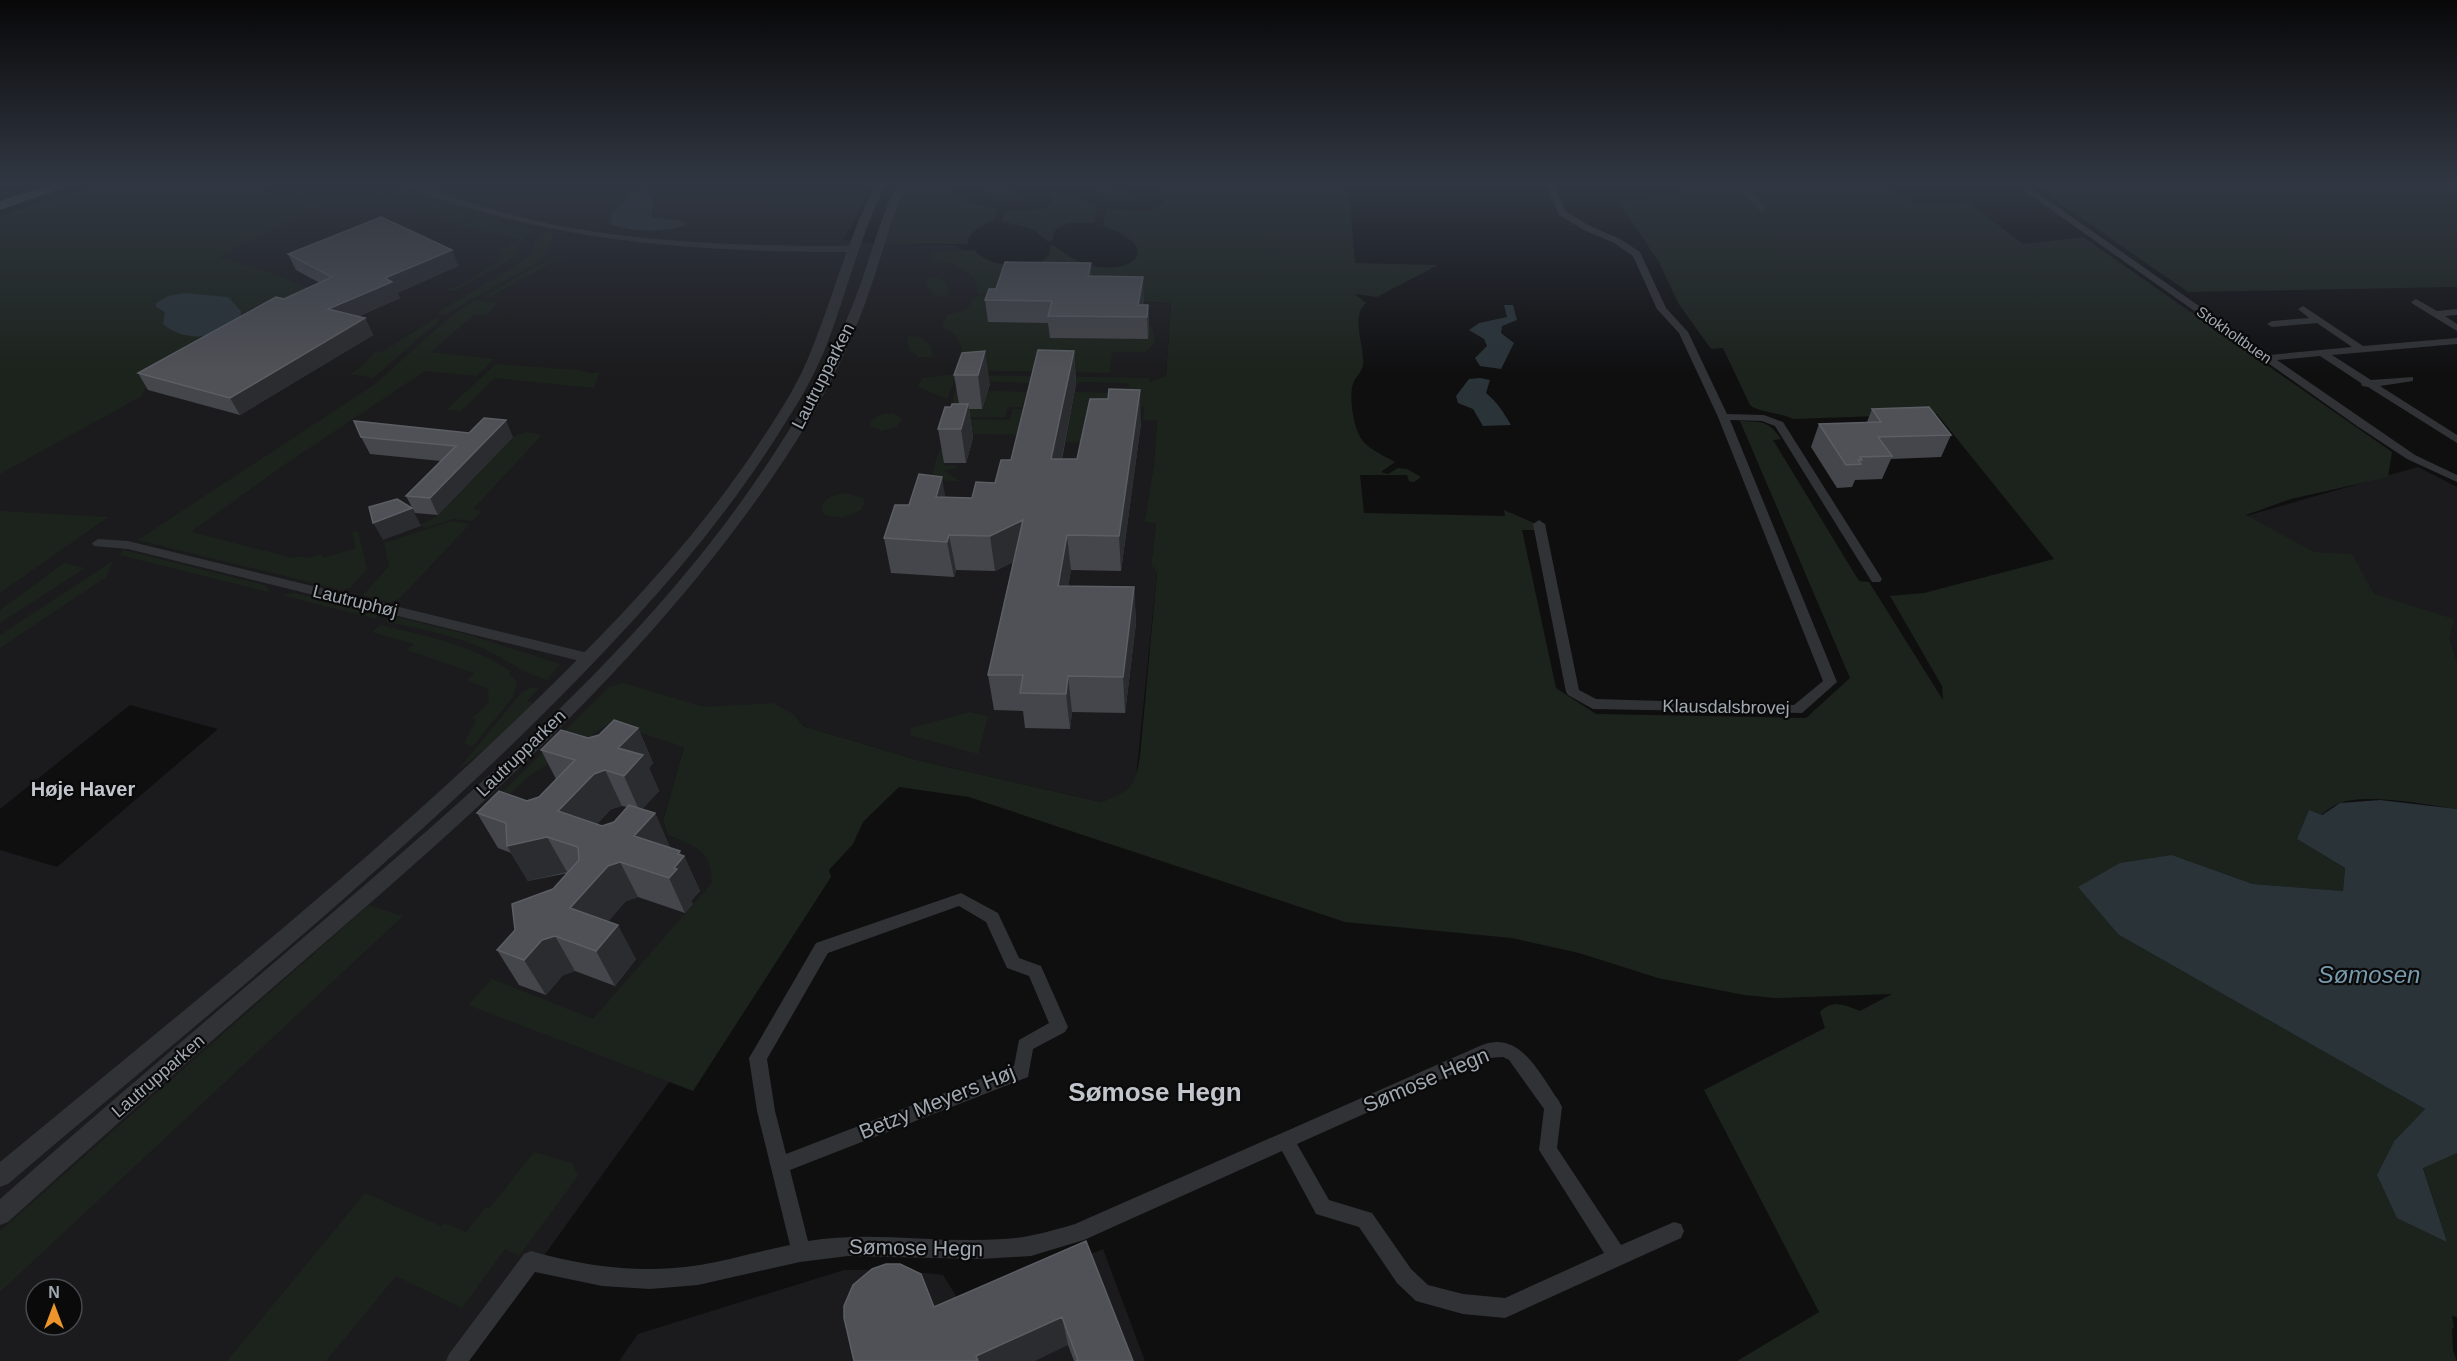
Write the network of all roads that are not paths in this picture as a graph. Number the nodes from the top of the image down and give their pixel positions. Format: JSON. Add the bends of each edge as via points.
{"nodes":[{"id":1,"x":689,"y":246,"type":"edge"},
{"id":2,"x":855,"y":246,"type":"edge"},
{"id":3,"x":878,"y":246,"type":"edge"},
{"id":4,"x":1625,"y":246,"type":"edge"},
{"id":5,"x":2107,"y":246,"type":"edge"},
{"id":6,"x":853,"y":249,"type":"junction"},
{"id":7,"x":877,"y":249,"type":"junction"},
{"id":8,"x":2416,"y":302,"type":"dead end"},
{"id":9,"x":2303,"y":309,"type":"dead end"},
{"id":10,"x":2457,"y":312,"type":"edge"},
{"id":11,"x":2435,"y":314,"type":"junction"},
{"id":12,"x":2319,"y":320,"type":"junction"},
{"id":13,"x":2272,"y":324,"type":"dead end"},
{"id":14,"x":2457,"y":328,"type":"edge"},
{"id":15,"x":2452,"y":341,"type":"edge"},
{"id":16,"x":2457,"y":348,"type":"edge"},
{"id":17,"x":2362,"y":350,"type":"junction"},
{"id":18,"x":2322,"y":353,"type":"junction"},
{"id":19,"x":2267,"y":358,"type":"junction"},
{"id":20,"x":2409,"y":379,"type":"dead end"},
{"id":21,"x":2366,"y":384,"type":"junction"},
{"id":22,"x":1723,"y":417,"type":"junction"},
{"id":23,"x":2457,"y":440,"type":"edge"},
{"id":24,"x":2457,"y":480,"type":"edge"},
{"id":25,"x":1539,"y":524,"type":"dead end"},
{"id":26,"x":98,"y":543,"type":"dead end"},
{"id":27,"x":1876,"y":579,"type":"dead end"},
{"id":28,"x":588,"y":658,"type":"junction"},
{"id":29,"x":612,"y":664,"type":"junction"},
{"id":30,"x":1286,"y":1141,"type":"junction"},
{"id":31,"x":780,"y":1165,"type":"junction"},
{"id":32,"x":0,"y":1176,"type":"edge"},
{"id":33,"x":0,"y":1214,"type":"edge"},
{"id":34,"x":1674,"y":1232,"type":"dead end"},
{"id":35,"x":801,"y":1250,"type":"junction"},
{"id":36,"x":1617,"y":1257,"type":"junction"},
{"id":37,"x":456,"y":1361,"type":"edge"}],
"edges":[{"from":1,"to":6,"type":"street"},
{"from":2,"to":6,"type":"street","name":"Lautrupparken"},
{"from":3,"to":7,"type":"street","name":"Lautrupparken"},
{"from":4,"to":22,"type":"street","name":"Klausdalsbrovej","via":[[1642,262],[1662,309],[1683,332]]},
{"from":5,"to":19,"type":"street","name":"Stokholtbuen"},
{"from":6,"to":7,"type":"street"},
{"from":6,"to":28,"type":"street","name":"Lautrupparken","via":[[816,357],[767,441],[683,554]]},
{"from":7,"to":29,"type":"street","name":"Lautrupparken","via":[[849,328],[781,454],[724,533]]},
{"from":8,"to":11,"type":"street"},
{"from":9,"to":12,"type":"street"},
{"from":10,"to":11,"type":"street"},
{"from":11,"to":14,"type":"street"},
{"from":12,"to":13,"type":"street"},
{"from":12,"to":17,"type":"street"},
{"from":15,"to":16,"type":"street"},
{"from":15,"to":17,"type":"street"},
{"from":17,"to":18,"type":"street"},
{"from":18,"to":19,"type":"street"},
{"from":18,"to":21,"type":"street"},
{"from":19,"to":24,"type":"street","name":"Stokholtbuen","via":[[2411,457]]},
{"from":20,"to":21,"type":"street"},
{"from":21,"to":23,"type":"street"},
{"from":22,"to":25,"type":"street","name":"Klausdalsbrovej","via":[[1830,682],[1797,710],[1593,704],[1573,692]]},
{"from":22,"to":27,"type":"street","via":[[1764,418],[1779,424]]},
{"from":26,"to":28,"type":"street","name":"Lautruphøj","via":[[128,545]]},
{"from":28,"to":29,"type":"street","name":"Lautruphøj"},
{"from":28,"to":32,"type":"street","name":"Lautrupparken","via":[[517,730],[399,838]]},
{"from":29,"to":33,"type":"street","name":"Lautrupparken","via":[[435,836]]},
{"from":30,"to":35,"type":"street","name":"Sømose Hegn","via":[[1077,1233],[1026,1247],[980,1250],[885,1245]]},
{"from":30,"to":36,"type":"street","via":[[1323,1207],[1365,1220],[1404,1276],[1423,1294],[1463,1304],[1505,1308]]},
{"from":30,"to":36,"type":"street","name":"Sømose Hegn","via":[[1488,1050],[1506,1049],[1515,1055],[1553,1107],[1548,1150]]},
{"from":31,"to":31,"type":"street","name":"Betzy Meyers Høj","via":[[1022,1071],[1025,1045],[1059,1027],[1035,970],[1013,963],[992,918],[961,899],[822,948],[758,1058]]},
{"from":31,"to":35,"type":"street","name":"Betzy Meyers Høj"},
{"from":34,"to":36,"type":"street"},
{"from":35,"to":37,"type":"street","name":"Sømose Hegn","via":[[722,1271],[633,1281],[584,1276],[531,1261]]}]}
